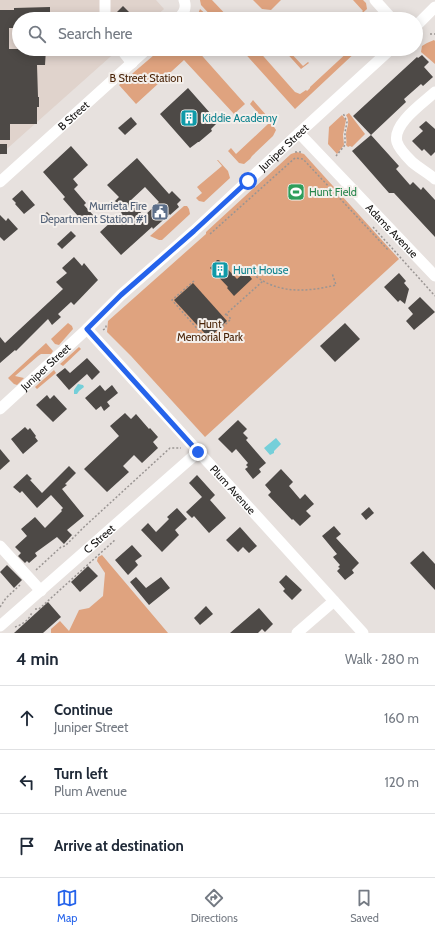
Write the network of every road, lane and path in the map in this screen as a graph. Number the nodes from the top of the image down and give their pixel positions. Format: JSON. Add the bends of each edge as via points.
{"nodes":[{"id":1,"x":105,"y":0,"type":"edge"},
{"id":2,"x":184,"y":0,"type":"edge"},
{"id":3,"x":375,"y":0,"type":"edge"},
{"id":4,"x":435,"y":8,"type":"edge"},
{"id":5,"x":105,"y":12,"type":"edge"},
{"id":6,"x":183,"y":12,"type":"edge"},
{"id":7,"x":386,"y":12,"type":"edge"},
{"id":8,"x":423,"y":19,"type":"edge"},
{"id":9,"x":430,"y":34,"type":"dead end"},
{"id":10,"x":435,"y":34,"type":"edge"},
{"id":11,"x":126,"y":56,"type":"edge"},
{"id":12,"x":140,"y":56,"type":"edge"},
{"id":13,"x":383,"y":56,"type":"edge"},
{"id":14,"x":132,"y":63,"type":"junction"},
{"id":15,"x":435,"y":92,"type":"edge"},
{"id":16,"x":343,"y":113,"type":"dead end"},
{"id":17,"x":299,"y":132,"type":"junction"},
{"id":18,"x":293,"y":152,"type":"dead end"},
{"id":19,"x":305,"y":153,"type":"dead end"},
{"id":20,"x":336,"y":156,"type":"dead end"},
{"id":21,"x":435,"y":179,"type":"edge"},
{"id":22,"x":0,"y":182,"type":"edge"},
{"id":23,"x":370,"y":224,"type":"dead end"},
{"id":24,"x":210,"y":234,"type":"dead end"},
{"id":25,"x":389,"y":252,"type":"dead end"},
{"id":26,"x":247,"y":269,"type":"dead end"},
{"id":27,"x":332,"y":272,"type":"dead end"},
{"id":28,"x":435,"y":276,"type":"edge"},
{"id":29,"x":194,"y":281,"type":"dead end"},
{"id":30,"x":263,"y":281,"type":"junction"},
{"id":31,"x":435,"y":296,"type":"edge"},
{"id":32,"x":106,"y":321,"type":"dead end"},
{"id":33,"x":87,"y":329,"type":"junction"},
{"id":34,"x":103,"y":330,"type":"dead end"},
{"id":35,"x":205,"y":338,"type":"junction"},
{"id":36,"x":199,"y":343,"type":"dead end"},
{"id":37,"x":0,"y":409,"type":"edge"},
{"id":38,"x":181,"y":448,"type":"dead end"},
{"id":39,"x":198,"y":452,"type":"junction"},
{"id":40,"x":117,"y":538,"type":"dead end"},
{"id":41,"x":0,"y":546,"type":"edge"},
{"id":42,"x":28,"y":577,"type":"junction"},
{"id":43,"x":41,"y":591,"type":"junction"},
{"id":44,"x":334,"y":601,"type":"junction"},
{"id":45,"x":0,"y":606,"type":"edge"},
{"id":46,"x":0,"y":626,"type":"edge"},
{"id":47,"x":12,"y":627,"type":"dead end"},
{"id":48,"x":297,"y":633,"type":"edge"},
{"id":49,"x":363,"y":633,"type":"edge"}],
"edges":[{"from":1,"to":5,"type":"street"},
{"from":2,"to":6,"type":"street","via":[[186,6]]},
{"from":3,"to":7,"type":"street"},
{"from":4,"to":8,"type":"street"},
{"from":9,"to":10,"type":"path"},
{"from":11,"to":14,"type":"street"},
{"from":12,"to":14,"type":"street","name":"B Street"},
{"from":13,"to":17,"type":"street","name":"Juniper Street"},
{"from":14,"to":22,"type":"street","name":"B Street"},
{"from":15,"to":21,"type":"street","via":[[406,118],[396,134],[397,143],[403,152]]},
{"from":16,"to":20,"type":"path","via":[[347,122],[345,145]]},
{"from":17,"to":28,"type":"street","name":"Adams Avenue"},
{"from":17,"to":33,"type":"street","name":"Juniper Street"},
{"from":18,"to":19,"type":"path"},
{"from":23,"to":31,"type":"path"},
{"from":24,"to":25,"type":"path","via":[[295,158],[303,159]]},
{"from":26,"to":30,"type":"path"},
{"from":27,"to":30,"type":"path","via":[[336,285],[314,290],[284,289]]},
{"from":29,"to":35,"type":"path","via":[[172,300]]},
{"from":30,"to":35,"type":"path","via":[[226,315],[230,319],[208,341]]},
{"from":32,"to":34,"type":"path","via":[[106,328]]},
{"from":33,"to":37,"type":"street","name":"Juniper Street"},
{"from":33,"to":39,"type":"street","name":"Plum Avenue"},
{"from":35,"to":36,"type":"path"},
{"from":38,"to":42,"type":"path","via":[[170,448]]},
{"from":39,"to":43,"type":"street","name":"C Street"},
{"from":39,"to":44,"type":"street","name":"Plum Avenue"},
{"from":40,"to":47,"type":"path","via":[[39,609],[34,609],[20,626]]},
{"from":41,"to":42,"type":"street"},
{"from":42,"to":43,"type":"street"},
{"from":42,"to":45,"type":"path"},
{"from":43,"to":46,"type":"street","name":"C Street"},
{"from":44,"to":48,"type":"street"},
{"from":44,"to":49,"type":"street","name":"Plum Avenue"}]}
